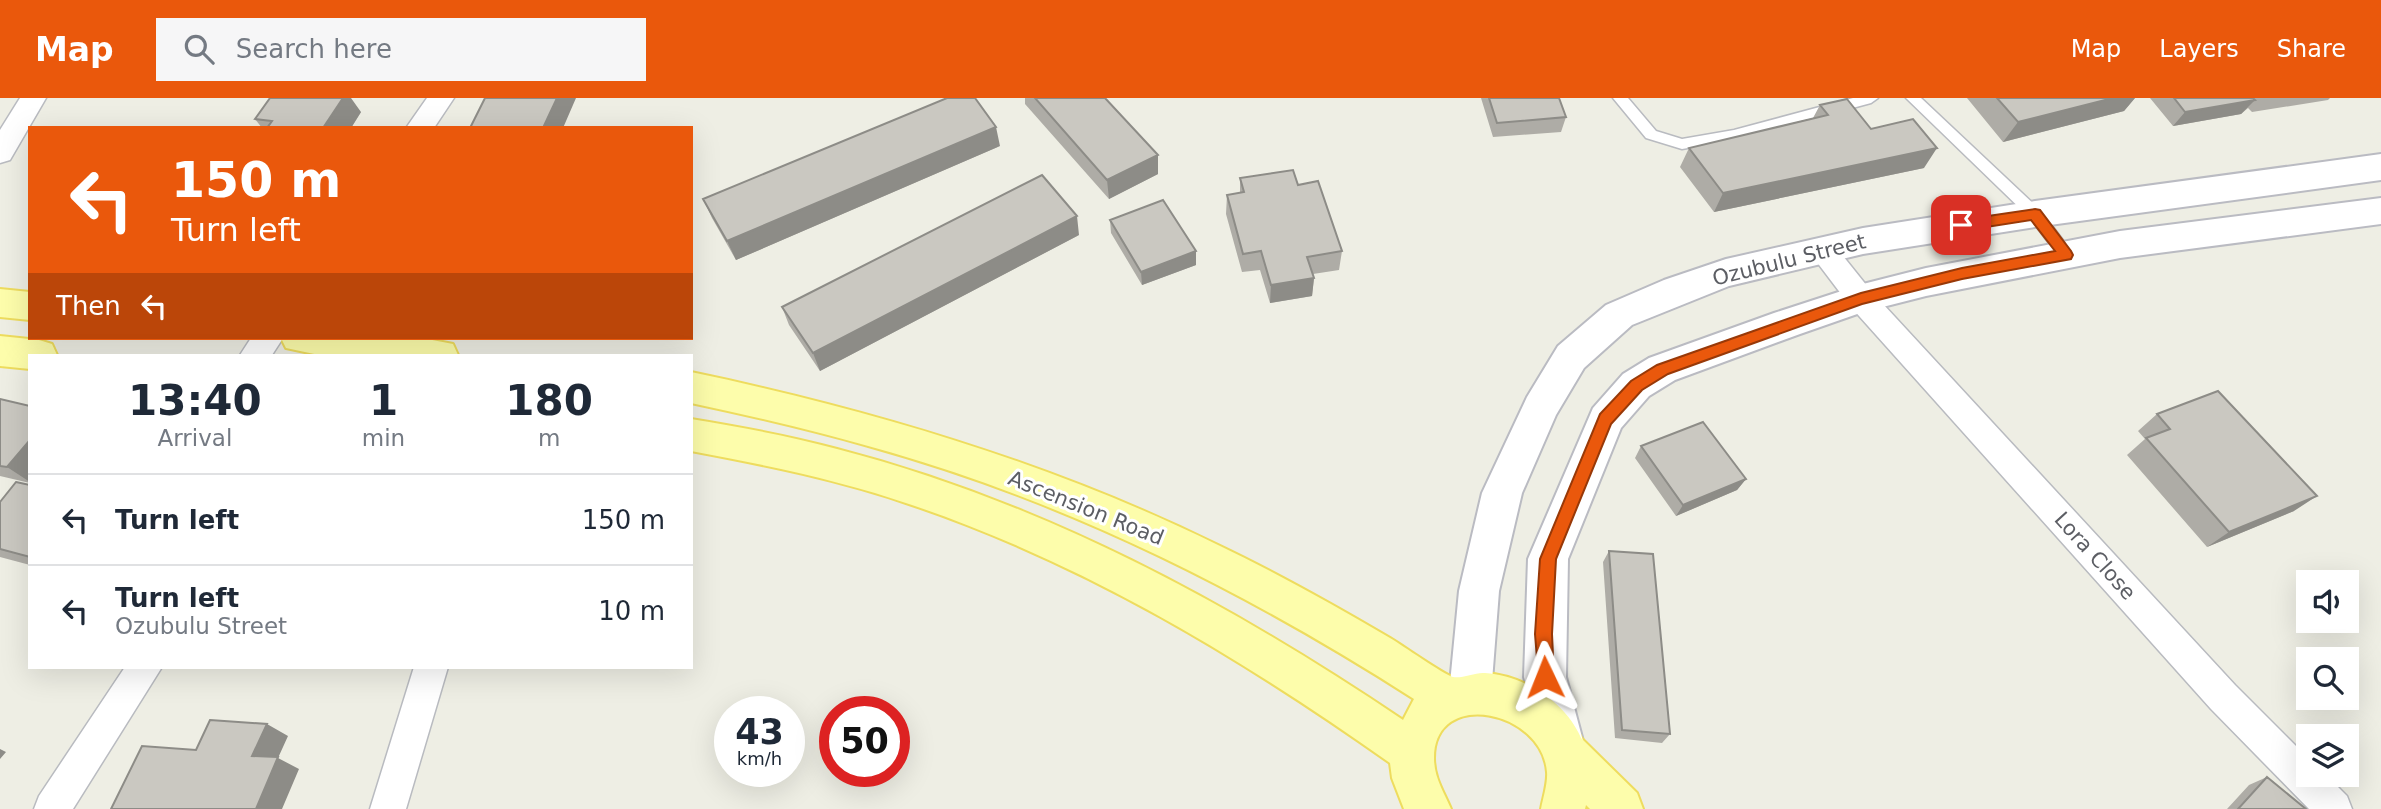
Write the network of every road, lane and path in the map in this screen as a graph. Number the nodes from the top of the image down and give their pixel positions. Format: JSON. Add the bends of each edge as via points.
{"nodes":[{"id":1,"x":33,"y":98,"type":"edge"},
{"id":2,"x":441,"y":98,"type":"edge"},
{"id":3,"x":1620,"y":98,"type":"edge"},
{"id":4,"x":1871,"y":98,"type":"edge"},
{"id":5,"x":1913,"y":98,"type":"edge"},
{"id":6,"x":420,"y":126,"type":"edge"},
{"id":7,"x":0,"y":153,"type":"edge"},
{"id":8,"x":2381,"y":167,"type":"edge"},
{"id":9,"x":2381,"y":211,"type":"edge"},
{"id":10,"x":2035,"y":214,"type":"junction"},
{"id":11,"x":1821,"y":249,"type":"junction"},
{"id":12,"x":2066,"y":255,"type":"junction"},
{"id":13,"x":1861,"y":299,"type":"junction"},
{"id":14,"x":0,"y":303,"type":"edge"},
{"id":15,"x":28,"y":306,"type":"edge"},
{"id":16,"x":266,"y":340,"type":"edge"},
{"id":17,"x":307,"y":340,"type":"edge"},
{"id":18,"x":347,"y":350,"type":"edge"},
{"id":19,"x":0,"y":351,"type":"edge"},
{"id":20,"x":29,"y":354,"type":"edge"},
{"id":21,"x":256,"y":354,"type":"edge"},
{"id":22,"x":421,"y":354,"type":"edge"},
{"id":23,"x":693,"y":387,"type":"edge"},
{"id":24,"x":693,"y":435,"type":"edge"},
{"id":25,"x":144,"y":669,"type":"edge"},
{"id":26,"x":430,"y":669,"type":"edge"},
{"id":27,"x":1461,"y":696,"type":"junction"},
{"id":28,"x":1564,"y":747,"type":"junction"},
{"id":29,"x":1412,"y":752,"type":"junction"},
{"id":30,"x":52,"y":809,"type":"edge"},
{"id":31,"x":388,"y":809,"type":"edge"},
{"id":32,"x":1429,"y":809,"type":"edge"},
{"id":33,"x":1563,"y":809,"type":"edge"},
{"id":34,"x":1621,"y":809,"type":"edge"},
{"id":35,"x":2334,"y":809,"type":"edge"}],
"edges":[{"from":1,"to":7,"type":"street"},
{"from":2,"to":6,"type":"street"},
{"from":3,"to":4,"type":"lane","via":[[1651,135],[1682,144],[1734,135]]},
{"from":5,"to":10,"type":"lane"},
{"from":8,"to":10,"type":"main road","name":"Ozubulu Street"},
{"from":9,"to":12,"type":"main road","via":[[2182,235]]},
{"from":10,"to":11,"type":"main road","name":"Ozubulu Street"},
{"from":10,"to":12,"type":"lane"},
{"from":11,"to":13,"type":"street","name":"Lora Close"},
{"from":11,"to":27,"type":"main road","name":"Ozubulu Street","via":[[1726,273],[1619,315],[1571,358],[1540,408],[1503,493],[1479,591]]},
{"from":12,"to":13,"type":"main road"},
{"from":13,"to":28,"type":"main road","via":[[1662,369],[1636,385],[1606,419],[1548,559],[1545,677]]},
{"from":13,"to":35,"type":"street","name":"Lora Close","via":[[2223,697]]},
{"from":14,"to":15,"type":"main road"},
{"from":16,"to":21,"type":"street"},
{"from":17,"to":18,"type":"main road"},
{"from":18,"to":22,"type":"main road"},
{"from":19,"to":20,"type":"main road"},
{"from":23,"to":27,"type":"main road","name":"Ascension Road","via":[[883,434],[1113,516],[1278,595]]},
{"from":24,"to":29,"type":"main road","name":"Ascension Road","via":[[736,442],[911,488],[1021,527],[1130,578],[1251,645]]},
{"from":25,"to":30,"type":"street"},
{"from":26,"to":31,"type":"street"},
{"from":27,"to":28,"type":"main road","via":[[1492,693],[1513,698],[1540,716]]},
{"from":27,"to":29,"type":"main road","via":[[1429,715]]},
{"from":28,"to":33,"type":"main road","via":[[1570,773]]},
{"from":28,"to":34,"type":"main road"},
{"from":29,"to":32,"type":"main road","via":[[1413,775]]}]}
